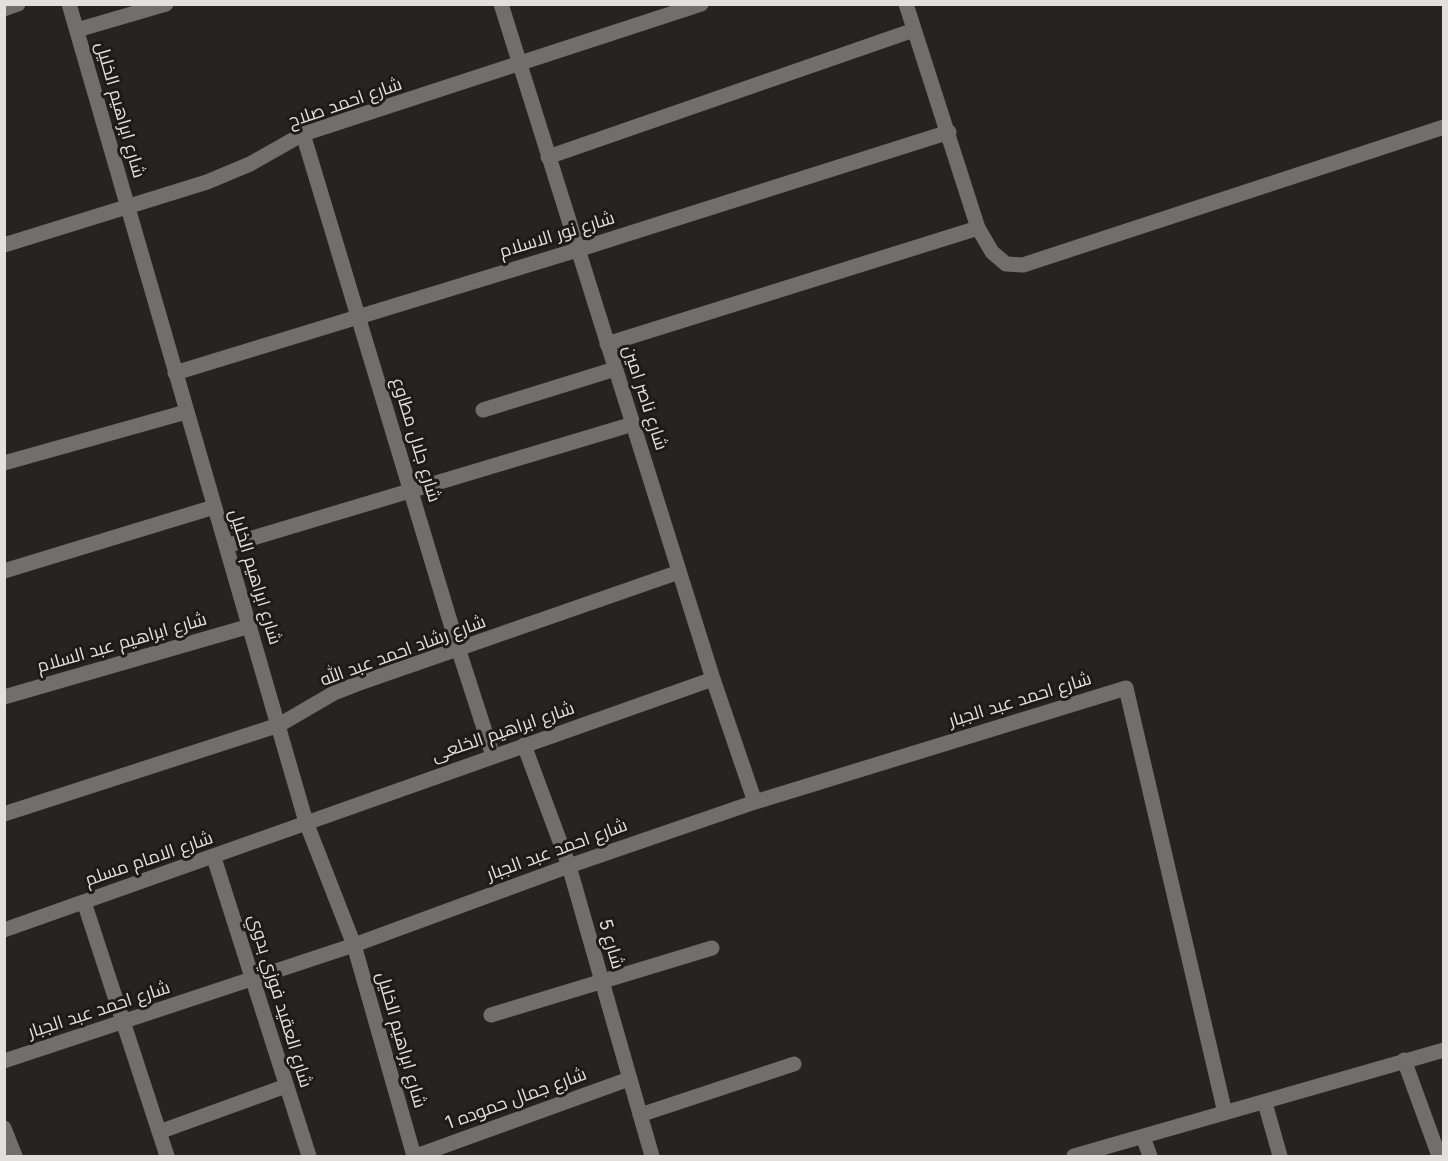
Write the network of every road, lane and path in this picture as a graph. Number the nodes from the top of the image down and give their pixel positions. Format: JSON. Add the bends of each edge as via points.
{"nodes":[{"id":1,"x":18,"y":4,"type":"edge"},
{"id":2,"x":69,"y":4,"type":"edge"},
{"id":3,"x":166,"y":4,"type":"edge"},
{"id":4,"x":501,"y":4,"type":"edge"},
{"id":5,"x":701,"y":4,"type":"edge"},
{"id":6,"x":906,"y":4,"type":"edge"},
{"id":7,"x":4,"y":9,"type":"edge"},
{"id":8,"x":76,"y":30,"type":"junction"},
{"id":9,"x":914,"y":30,"type":"junction"},
{"id":10,"x":519,"y":65,"type":"junction"},
{"id":11,"x":1443,"y":127,"type":"edge"},
{"id":12,"x":949,"y":132,"type":"junction"},
{"id":13,"x":303,"y":134,"type":"junction"},
{"id":14,"x":548,"y":157,"type":"junction"},
{"id":15,"x":127,"y":208,"type":"junction"},
{"id":16,"x":978,"y":228,"type":"junction"},
{"id":17,"x":4,"y":245,"type":"edge"},
{"id":18,"x":577,"y":250,"type":"junction"},
{"id":19,"x":358,"y":317,"type":"junction"},
{"id":20,"x":607,"y":344,"type":"junction"},
{"id":21,"x":615,"y":369,"type":"junction"},
{"id":22,"x":175,"y":373,"type":"junction"},
{"id":23,"x":483,"y":410,"type":"dead end"},
{"id":24,"x":186,"y":412,"type":"junction"},
{"id":25,"x":633,"y":424,"type":"junction"},
{"id":26,"x":4,"y":463,"type":"edge"},
{"id":27,"x":411,"y":492,"type":"junction"},
{"id":28,"x":214,"y":507,"type":"junction"},
{"id":29,"x":226,"y":546,"type":"junction"},
{"id":30,"x":4,"y":571,"type":"edge"},
{"id":31,"x":679,"y":572,"type":"junction"},
{"id":32,"x":250,"y":626,"type":"junction"},
{"id":33,"x":459,"y":651,"type":"junction"},
{"id":34,"x":713,"y":679,"type":"junction"},
{"id":35,"x":4,"y":697,"type":"edge"},
{"id":36,"x":279,"y":725,"type":"junction"},
{"id":37,"x":524,"y":745,"type":"junction"},
{"id":38,"x":494,"y":756,"type":"junction"},
{"id":39,"x":755,"y":802,"type":"junction"},
{"id":40,"x":4,"y":814,"type":"edge"},
{"id":41,"x":306,"y":822,"type":"junction"},
{"id":42,"x":214,"y":858,"type":"junction"},
{"id":43,"x":569,"y":866,"type":"junction"},
{"id":44,"x":84,"y":902,"type":"junction"},
{"id":45,"x":4,"y":930,"type":"edge"},
{"id":46,"x":354,"y":945,"type":"junction"},
{"id":47,"x":712,"y":948,"type":"dead end"},
{"id":48,"x":253,"y":980,"type":"junction"},
{"id":49,"x":602,"y":982,"type":"junction"},
{"id":50,"x":491,"y":1015,"type":"dead end"},
{"id":51,"x":123,"y":1023,"type":"junction"},
{"id":52,"x":1443,"y":1050,"type":"edge"},
{"id":53,"x":1404,"y":1060,"type":"junction"},
{"id":54,"x":4,"y":1062,"type":"edge"},
{"id":55,"x":794,"y":1064,"type":"dead end"},
{"id":56,"x":629,"y":1079,"type":"junction"},
{"id":57,"x":286,"y":1086,"type":"junction"},
{"id":58,"x":1265,"y":1103,"type":"junction"},
{"id":59,"x":1225,"y":1113,"type":"junction"},
{"id":60,"x":640,"y":1115,"type":"junction"},
{"id":61,"x":4,"y":1128,"type":"edge"},
{"id":62,"x":159,"y":1132,"type":"junction"},
{"id":63,"x":1143,"y":1137,"type":"junction"},
{"id":64,"x":15,"y":1156,"type":"edge"},
{"id":65,"x":167,"y":1156,"type":"edge"},
{"id":66,"x":309,"y":1156,"type":"edge"},
{"id":67,"x":415,"y":1156,"type":"edge"},
{"id":68,"x":652,"y":1156,"type":"edge"},
{"id":69,"x":1074,"y":1156,"type":"edge"},
{"id":70,"x":1150,"y":1156,"type":"edge"},
{"id":71,"x":1280,"y":1156,"type":"edge"},
{"id":72,"x":1440,"y":1156,"type":"edge"}],
"edges":[{"from":1,"to":7,"type":"street"},
{"from":2,"to":8,"type":"street","name":"شارع ابراهيم الخليل"},
{"from":3,"to":8,"type":"street"},
{"from":4,"to":10,"type":"street","name":"شارع ناصر امين"},
{"from":5,"to":10,"type":"street","name":"شارع احمد صلاح"},
{"from":6,"to":9,"type":"street"},
{"from":8,"to":15,"type":"street","name":"شارع ابراهيم الخليل"},
{"from":9,"to":12,"type":"street"},
{"from":9,"to":14,"type":"street"},
{"from":10,"to":13,"type":"street","name":"شارع احمد صلاح"},
{"from":10,"to":14,"type":"street","name":"شارع ناصر امين"},
{"from":11,"to":16,"type":"street","via":[[1023,265],[998,260]]},
{"from":12,"to":16,"type":"street"},
{"from":12,"to":18,"type":"street","name":"شارع نور الاسلام"},
{"from":13,"to":15,"type":"street","name":"شارع احمد صلاح","via":[[250,164]]},
{"from":13,"to":19,"type":"street","name":"شارع جلال مطاوع"},
{"from":14,"to":18,"type":"street","name":"شارع ناصر امين"},
{"from":15,"to":17,"type":"street","name":"شارع احمد صلاح"},
{"from":15,"to":22,"type":"street","name":"شارع ابراهيم الخليل"},
{"from":16,"to":20,"type":"street"},
{"from":18,"to":19,"type":"street","name":"شارع نور الاسلام"},
{"from":18,"to":20,"type":"street","name":"شارع ناصر امين"},
{"from":19,"to":22,"type":"street","name":"شارع نور الاسلام"},
{"from":19,"to":27,"type":"street","name":"شارع جلال مطاوع"},
{"from":20,"to":21,"type":"street","name":"شارع ناصر امين"},
{"from":21,"to":23,"type":"street"},
{"from":21,"to":25,"type":"street","name":"شارع ناصر امين"},
{"from":22,"to":24,"type":"street","name":"شارع ابراهيم الخليل"},
{"from":24,"to":26,"type":"street"},
{"from":24,"to":28,"type":"street","name":"شارع ابراهيم الخليل"},
{"from":25,"to":27,"type":"street"},
{"from":25,"to":31,"type":"street","name":"شارع ناصر امين"},
{"from":27,"to":29,"type":"street"},
{"from":27,"to":33,"type":"street","name":"شارع جلال مطاوع"},
{"from":28,"to":29,"type":"street","name":"شارع ابراهيم الخليل"},
{"from":28,"to":30,"type":"street"},
{"from":29,"to":32,"type":"street","name":"شارع ابراهيم الخليل"},
{"from":31,"to":33,"type":"street","name":"شارع رشاد احمد عبد الله"},
{"from":31,"to":34,"type":"street","name":"شارع ناصر امين"},
{"from":32,"to":35,"type":"street","name":"شارع ابراهيم عبد السلام"},
{"from":32,"to":36,"type":"street","name":"شارع ابراهيم الخليل"},
{"from":33,"to":36,"type":"street","name":"شارع رشاد احمد عبد الله","via":[[334,693]]},
{"from":33,"to":38,"type":"street","name":"شارع جلال مطاوع"},
{"from":34,"to":37,"type":"street","name":"شارع ابراهيم الخلعى"},
{"from":34,"to":39,"type":"street","name":"شارع ناصر امين"},
{"from":36,"to":40,"type":"street","name":"شارع رشاد احمد عبد الله"},
{"from":36,"to":41,"type":"street","name":"شارع ابراهيم الخليل"},
{"from":37,"to":38,"type":"street","name":"شارع ابراهيم الخلعى"},
{"from":37,"to":43,"type":"street","name":"شارع 5"},
{"from":38,"to":41,"type":"street","name":"شارع ابراهيم الخلعى"},
{"from":39,"to":43,"type":"street","name":"شارع احمد عبد الجبار"},
{"from":39,"to":59,"type":"street","name":"شارع احمد عبد الجبار","via":[[1126,687]]},
{"from":41,"to":42,"type":"street","name":"شارع الامام مسلم"},
{"from":41,"to":46,"type":"street","name":"شارع ابراهيم الخليل"},
{"from":42,"to":44,"type":"street","name":"شارع الامام مسلم"},
{"from":42,"to":48,"type":"street","name":"شارع العقيد فوزي بدوي"},
{"from":43,"to":46,"type":"street","name":"شارع احمد عبد الجبار"},
{"from":43,"to":49,"type":"street","name":"شارع 5"},
{"from":44,"to":45,"type":"street","name":"شارع الامام مسلم"},
{"from":44,"to":51,"type":"street"},
{"from":46,"to":48,"type":"street","name":"شارع احمد عبد الجبار"},
{"from":46,"to":67,"type":"street","name":"شارع ابراهيم الخليل"},
{"from":47,"to":49,"type":"street"},
{"from":48,"to":51,"type":"street","name":"شارع احمد عبد الجبار"},
{"from":48,"to":57,"type":"street","name":"شارع العقيد فوزي بدوي"},
{"from":49,"to":50,"type":"street"},
{"from":49,"to":56,"type":"street","name":"شارع 5"},
{"from":51,"to":54,"type":"street","name":"شارع احمد عبد الجبار"},
{"from":51,"to":62,"type":"street"},
{"from":52,"to":53,"type":"street"},
{"from":53,"to":58,"type":"street"},
{"from":53,"to":72,"type":"street"},
{"from":55,"to":60,"type":"street"},
{"from":56,"to":60,"type":"street","name":"شارع 5"},
{"from":56,"to":67,"type":"street","name":"شارع جمال حموده 1"},
{"from":57,"to":62,"type":"street"},
{"from":57,"to":66,"type":"street","name":"شارع العقيد فوزي بدوي"},
{"from":58,"to":59,"type":"street"},
{"from":58,"to":71,"type":"street"},
{"from":59,"to":63,"type":"street"},
{"from":60,"to":68,"type":"street","name":"شارع 5"},
{"from":61,"to":64,"type":"street"},
{"from":62,"to":65,"type":"street"},
{"from":63,"to":69,"type":"street"},
{"from":63,"to":70,"type":"street"}]}
